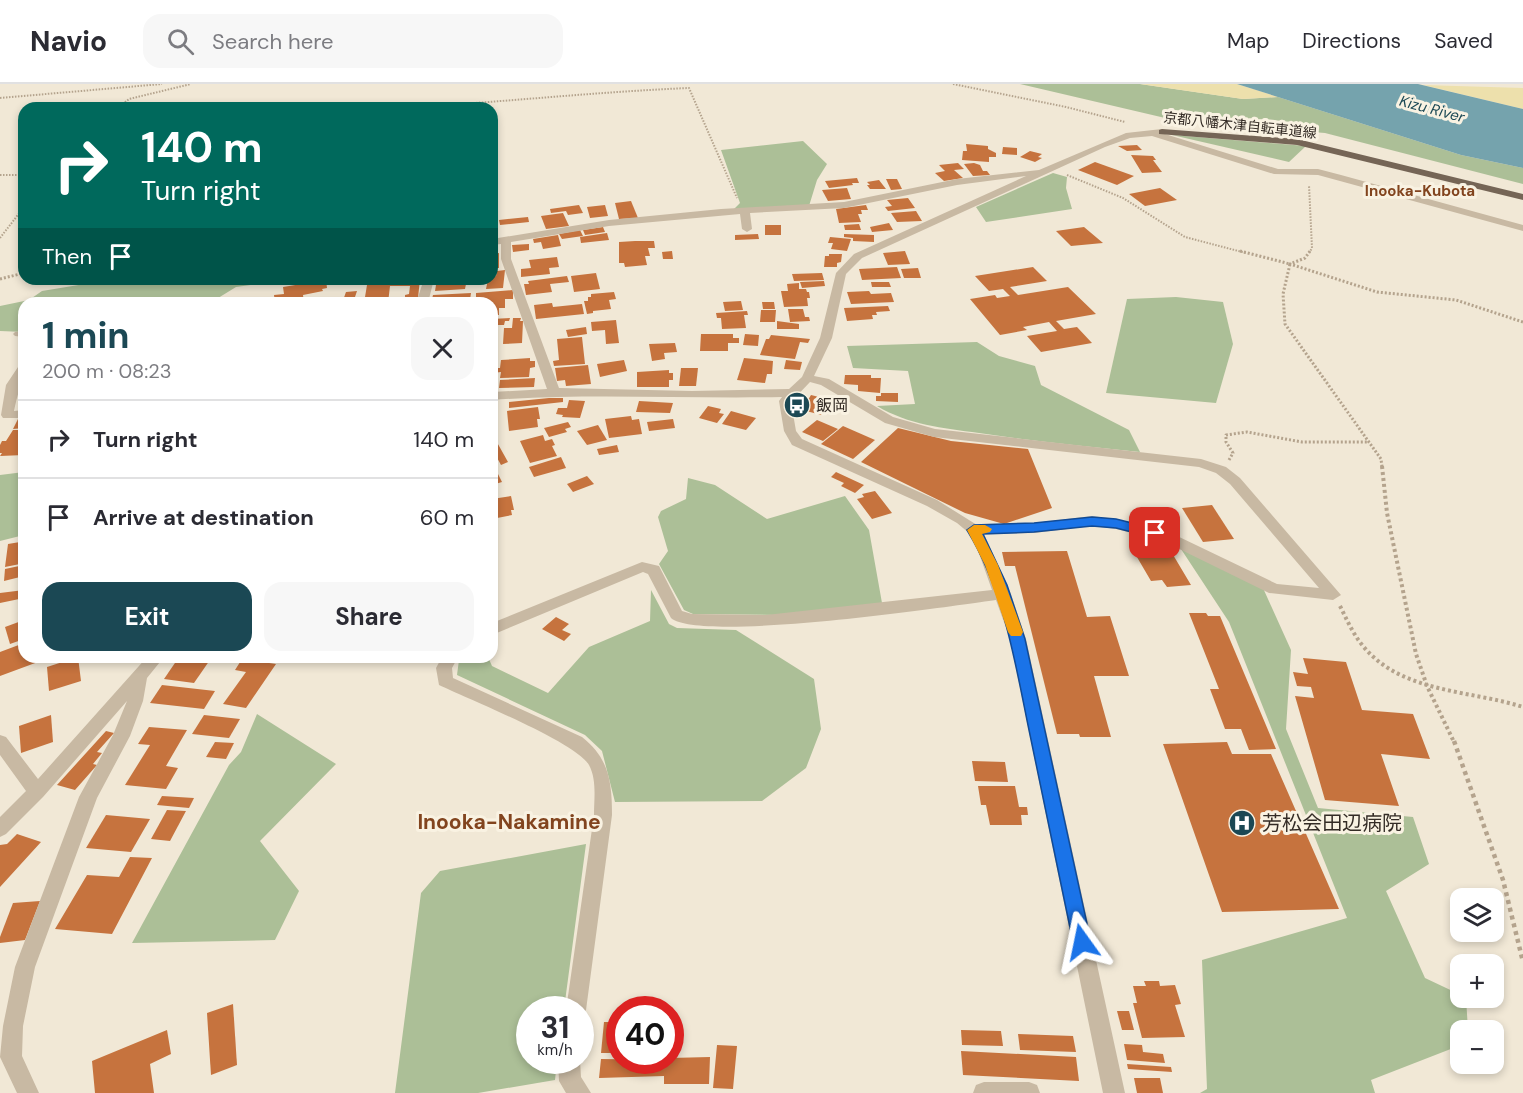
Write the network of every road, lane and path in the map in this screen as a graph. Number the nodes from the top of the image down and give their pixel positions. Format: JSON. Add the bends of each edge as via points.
{"nodes":[{"id":1,"x":162,"y":84,"type":"edge"},
{"id":2,"x":191,"y":84,"type":"edge"},
{"id":3,"x":953,"y":84,"type":"edge"},
{"id":4,"x":0,"y":98,"type":"edge"},
{"id":5,"x":125,"y":102,"type":"edge"},
{"id":6,"x":498,"y":103,"type":"edge"},
{"id":7,"x":1128,"y":122,"type":"dead end"},
{"id":8,"x":1156,"y":132,"type":"junction"},
{"id":9,"x":1046,"y":171,"type":"junction"},
{"id":10,"x":18,"y":175,"type":"edge"},
{"id":11,"x":0,"y":176,"type":"edge"},
{"id":12,"x":1338,"y":177,"type":"junction"},
{"id":13,"x":1523,"y":197,"type":"edge"},
{"id":14,"x":745,"y":211,"type":"junction"},
{"id":15,"x":721,"y":212,"type":"junction"},
{"id":16,"x":18,"y":215,"type":"edge"},
{"id":17,"x":1523,"y":228,"type":"edge"},
{"id":18,"x":747,"y":229,"type":"dead end"},
{"id":19,"x":0,"y":238,"type":"edge"},
{"id":20,"x":506,"y":239,"type":"junction"},
{"id":21,"x":498,"y":241,"type":"edge"},
{"id":22,"x":1290,"y":264,"type":"junction"},
{"id":23,"x":18,"y":274,"type":"edge"},
{"id":24,"x":0,"y":279,"type":"edge"},
{"id":25,"x":1523,"y":321,"type":"edge"},
{"id":26,"x":18,"y":376,"type":"edge"},
{"id":27,"x":807,"y":378,"type":"junction"},
{"id":28,"x":554,"y":392,"type":"junction"},
{"id":29,"x":791,"y":393,"type":"junction"},
{"id":30,"x":498,"y":396,"type":"edge"},
{"id":31,"x":18,"y":414,"type":"edge"},
{"id":32,"x":1370,"y":442,"type":"junction"},
{"id":33,"x":1221,"y":470,"type":"junction"},
{"id":34,"x":974,"y":530,"type":"junction"},
{"id":35,"x":1003,"y":594,"type":"junction"},
{"id":36,"x":1333,"y":595,"type":"junction"},
{"id":37,"x":498,"y":627,"type":"edge"},
{"id":38,"x":151,"y":663,"type":"edge"},
{"id":39,"x":447,"y":663,"type":"edge"},
{"id":40,"x":139,"y":676,"type":"junction"},
{"id":41,"x":1427,"y":686,"type":"junction"},
{"id":42,"x":1523,"y":707,"type":"edge"},
{"id":43,"x":0,"y":742,"type":"edge"},
{"id":44,"x":37,"y":792,"type":"junction"},
{"id":45,"x":0,"y":829,"type":"edge"},
{"id":46,"x":1523,"y":962,"type":"edge"},
{"id":47,"x":578,"y":996,"type":"edge"},
{"id":48,"x":570,"y":1074,"type":"edge"},
{"id":49,"x":28,"y":1093,"type":"edge"},
{"id":50,"x":580,"y":1093,"type":"edge"},
{"id":51,"x":984,"y":1093,"type":"edge"},
{"id":52,"x":1029,"y":1093,"type":"edge"},
{"id":53,"x":1114,"y":1093,"type":"edge"}],
"edges":[{"from":1,"to":4,"type":"path"},
{"from":2,"to":5,"type":"path"},
{"from":3,"to":7,"type":"path"},
{"from":6,"to":15,"type":"path","via":[[689,88],[738,201],[735,207]]},
{"from":8,"to":9,"type":"street","via":[[1122,138]]},
{"from":8,"to":12,"type":"street","via":[[1277,172],[1318,172]]},
{"from":8,"to":13,"type":"main road","name":"京都八幡木津自転車道線","via":[[1306,143]]},
{"from":9,"to":14,"type":"street","via":[[984,177],[844,205]]},
{"from":9,"to":22,"type":"path","via":[[1110,191],[1185,237]]},
{"from":9,"to":27,"type":"street","via":[[858,256],[841,273],[826,338]]},
{"from":10,"to":11,"type":"path"},
{"from":12,"to":17,"type":"street"},
{"from":12,"to":22,"type":"path","via":[[1309,183],[1312,248],[1305,258]]},
{"from":14,"to":15,"type":"street"},
{"from":14,"to":18,"type":"street"},
{"from":15,"to":20,"type":"street","via":[[609,223]]},
{"from":16,"to":19,"type":"path"},
{"from":20,"to":21,"type":"street"},
{"from":20,"to":28,"type":"street","via":[[506,259]]},
{"from":22,"to":25,"type":"path","via":[[1377,292],[1456,300]]},
{"from":22,"to":32,"type":"path","via":[[1280,307],[1285,324]]},
{"from":23,"to":24,"type":"path"},
{"from":26,"to":31,"type":"street","via":[[12,385],[7,414]]},
{"from":27,"to":29,"type":"street"},
{"from":27,"to":33,"type":"street","via":[[825,382],[889,420],[934,433],[1201,463]]},
{"from":28,"to":29,"type":"street"},
{"from":28,"to":30,"type":"street"},
{"from":29,"to":34,"type":"street","via":[[785,401],[790,431],[797,442],[932,503]]},
{"from":32,"to":33,"type":"path","via":[[1302,442],[1234,433],[1226,435],[1233,453]]},
{"from":32,"to":41,"type":"path","via":[[1382,459],[1396,563]]},
{"from":33,"to":36,"type":"street","via":[[1235,481]]},
{"from":34,"to":35,"type":"street"},
{"from":34,"to":36,"type":"street","via":[[1092,521],[1116,524],[1168,537],[1274,589]]},
{"from":35,"to":37,"type":"street","via":[[766,621],[692,620],[676,614],[654,570],[642,567]]},
{"from":35,"to":53,"type":"street","via":[[1018,639]]},
{"from":36,"to":41,"type":"path","via":[[1366,651],[1388,671]]},
{"from":38,"to":40,"type":"street"},
{"from":39,"to":47,"type":"street","via":[[445,681],[576,742],[599,765],[603,815]]},
{"from":40,"to":44,"type":"street"},
{"from":40,"to":49,"type":"street","via":[[125,727],[88,797],[25,967],[11,1057]]},
{"from":41,"to":42,"type":"path","via":[[1499,698]]},
{"from":41,"to":46,"type":"path","via":[[1449,728],[1468,779],[1503,880]]},
{"from":43,"to":44,"type":"street"},
{"from":44,"to":45,"type":"street"},
{"from":48,"to":50,"type":"street","via":[[570,1081]]},
{"from":51,"to":52,"type":"street"}]}
